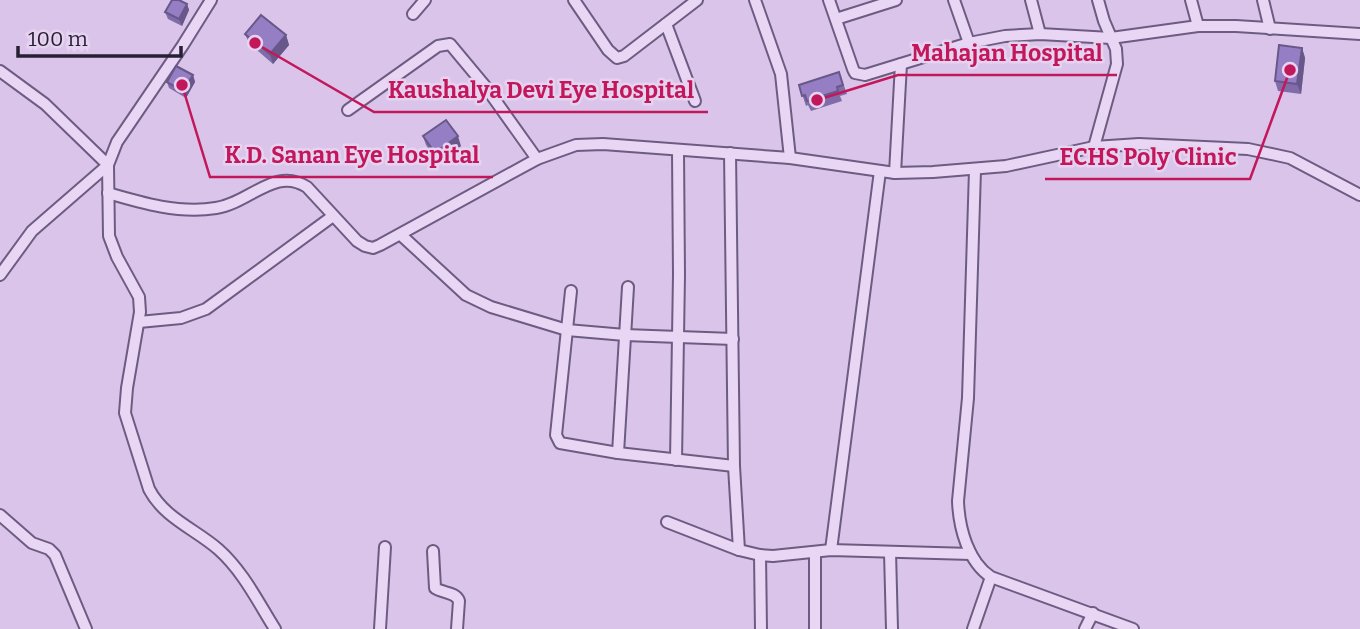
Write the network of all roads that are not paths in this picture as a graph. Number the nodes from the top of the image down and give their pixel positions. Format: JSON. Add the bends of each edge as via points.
{"nodes":[{"id":1,"x":211,"y":0,"type":"edge"},
{"id":2,"x":425,"y":0,"type":"edge"},
{"id":3,"x":574,"y":0,"type":"edge"},
{"id":4,"x":697,"y":0,"type":"edge"},
{"id":5,"x":755,"y":0,"type":"edge"},
{"id":6,"x":829,"y":0,"type":"edge"},
{"id":7,"x":897,"y":0,"type":"edge"},
{"id":8,"x":954,"y":0,"type":"edge"},
{"id":9,"x":1031,"y":0,"type":"edge"},
{"id":10,"x":1098,"y":0,"type":"edge"},
{"id":11,"x":1191,"y":0,"type":"edge"},
{"id":12,"x":1263,"y":0,"type":"edge"},
{"id":13,"x":413,"y":14,"type":"dead end"},
{"id":14,"x":836,"y":19,"type":"junction"},
{"id":15,"x":666,"y":24,"type":"junction"},
{"id":16,"x":1198,"y":26,"type":"junction"},
{"id":17,"x":1270,"y":29,"type":"junction"},
{"id":18,"x":1040,"y":34,"type":"junction"},
{"id":19,"x":1360,"y":34,"type":"edge"},
{"id":20,"x":1111,"y":38,"type":"junction"},
{"id":21,"x":969,"y":43,"type":"junction"},
{"id":22,"x":901,"y":64,"type":"junction"},
{"id":23,"x":0,"y":71,"type":"edge"},
{"id":24,"x":695,"y":101,"type":"dead end"},
{"id":25,"x":348,"y":110,"type":"dead end"},
{"id":26,"x":1094,"y":147,"type":"junction"},
{"id":27,"x":678,"y":151,"type":"junction"},
{"id":28,"x":730,"y":153,"type":"junction"},
{"id":29,"x":790,"y":158,"type":"junction"},
{"id":30,"x":537,"y":159,"type":"junction"},
{"id":31,"x":108,"y":164,"type":"junction"},
{"id":32,"x":975,"y":170,"type":"junction"},
{"id":33,"x":880,"y":172,"type":"junction"},
{"id":34,"x":895,"y":173,"type":"junction"},
{"id":35,"x":107,"y":193,"type":"junction"},
{"id":36,"x":1360,"y":195,"type":"edge"},
{"id":37,"x":333,"y":216,"type":"junction"},
{"id":38,"x":401,"y":235,"type":"junction"},
{"id":39,"x":0,"y":275,"type":"edge"},
{"id":40,"x":628,"y":287,"type":"dead end"},
{"id":41,"x":571,"y":291,"type":"dead end"},
{"id":42,"x":139,"y":322,"type":"junction"},
{"id":43,"x":567,"y":330,"type":"junction"},
{"id":44,"x":625,"y":335,"type":"junction"},
{"id":45,"x":679,"y":338,"type":"junction"},
{"id":46,"x":733,"y":339,"type":"junction"},
{"id":47,"x":618,"y":453,"type":"junction"},
{"id":48,"x":676,"y":460,"type":"junction"},
{"id":49,"x":734,"y":466,"type":"junction"},
{"id":50,"x":0,"y":515,"type":"edge"},
{"id":51,"x":667,"y":522,"type":"dead end"},
{"id":52,"x":385,"y":547,"type":"dead end"},
{"id":53,"x":739,"y":550,"type":"junction"},
{"id":54,"x":831,"y":550,"type":"junction"},
{"id":55,"x":433,"y":551,"type":"dead end"},
{"id":56,"x":890,"y":552,"type":"junction"},
{"id":57,"x":815,"y":553,"type":"junction"},
{"id":58,"x":971,"y":554,"type":"junction"},
{"id":59,"x":760,"y":555,"type":"junction"},
{"id":60,"x":991,"y":577,"type":"junction"},
{"id":61,"x":1093,"y":613,"type":"junction"},
{"id":62,"x":86,"y":629,"type":"edge"},
{"id":63,"x":275,"y":629,"type":"edge"},
{"id":64,"x":380,"y":629,"type":"edge"},
{"id":65,"x":457,"y":629,"type":"edge"},
{"id":66,"x":761,"y":629,"type":"edge"},
{"id":67,"x":815,"y":629,"type":"edge"},
{"id":68,"x":892,"y":629,"type":"edge"},
{"id":69,"x":973,"y":629,"type":"edge"},
{"id":70,"x":1085,"y":629,"type":"edge"},
{"id":71,"x":1133,"y":629,"type":"edge"}],
"edges":[{"from":1,"to":31,"type":"street","via":[[117,142]]},
{"from":2,"to":13,"type":"street"},
{"from":3,"to":15,"type":"street","via":[[617,58]]},
{"from":4,"to":15,"type":"street"},
{"from":5,"to":29,"type":"street","via":[[781,74]]},
{"from":6,"to":14,"type":"street"},
{"from":7,"to":14,"type":"street"},
{"from":8,"to":21,"type":"street"},
{"from":9,"to":18,"type":"street"},
{"from":10,"to":20,"type":"street"},
{"from":11,"to":16,"type":"street"},
{"from":12,"to":17,"type":"street"},
{"from":14,"to":22,"type":"street","via":[[855,73],[865,75]]},
{"from":15,"to":24,"type":"street"},
{"from":16,"to":17,"type":"street"},
{"from":16,"to":20,"type":"street"},
{"from":17,"to":19,"type":"street"},
{"from":18,"to":20,"type":"street"},
{"from":18,"to":21,"type":"street"},
{"from":20,"to":26,"type":"street","via":[[1117,64]]},
{"from":21,"to":22,"type":"street"},
{"from":22,"to":34,"type":"street"},
{"from":23,"to":31,"type":"street","via":[[45,104]]},
{"from":25,"to":30,"type":"street","via":[[438,46],[450,44]]},
{"from":26,"to":32,"type":"street"},
{"from":26,"to":36,"type":"street","via":[[1151,144],[1263,151],[1290,158]]},
{"from":27,"to":28,"type":"street"},
{"from":27,"to":30,"type":"street","via":[[576,145]]},
{"from":27,"to":45,"type":"street"},
{"from":28,"to":29,"type":"street"},
{"from":28,"to":46,"type":"street"},
{"from":29,"to":33,"type":"street"},
{"from":30,"to":38,"type":"street"},
{"from":31,"to":35,"type":"street"},
{"from":31,"to":39,"type":"street","via":[[32,231]]},
{"from":32,"to":34,"type":"street"},
{"from":32,"to":58,"type":"street","via":[[968,398],[958,501]]},
{"from":33,"to":34,"type":"street"},
{"from":33,"to":54,"type":"street"},
{"from":35,"to":37,"type":"street","via":[[160,207],[198,210],[230,205],[287,179],[307,187]]},
{"from":35,"to":42,"type":"street","via":[[109,236],[139,297]]},
{"from":37,"to":38,"type":"street","via":[[365,246],[373,248]]},
{"from":37,"to":42,"type":"street","via":[[206,309],[181,318]]},
{"from":38,"to":43,"type":"street","via":[[476,302]]},
{"from":40,"to":44,"type":"street"},
{"from":41,"to":43,"type":"street"},
{"from":42,"to":63,"type":"street","via":[[125,413],[149,489],[162,510],[231,562]]},
{"from":43,"to":44,"type":"street"},
{"from":43,"to":47,"type":"street","via":[[557,440]]},
{"from":44,"to":45,"type":"street"},
{"from":44,"to":47,"type":"street"},
{"from":45,"to":46,"type":"street"},
{"from":45,"to":48,"type":"street"},
{"from":46,"to":49,"type":"street"},
{"from":47,"to":48,"type":"street"},
{"from":48,"to":49,"type":"street"},
{"from":49,"to":53,"type":"street"},
{"from":50,"to":62,"type":"street","via":[[32,543],[53,552]]},
{"from":51,"to":53,"type":"street"},
{"from":52,"to":64,"type":"street"},
{"from":53,"to":59,"type":"street"},
{"from":54,"to":56,"type":"street"},
{"from":54,"to":57,"type":"street"},
{"from":55,"to":65,"type":"street","via":[[435,588],[458,597]]},
{"from":56,"to":58,"type":"street"},
{"from":56,"to":68,"type":"street"},
{"from":57,"to":59,"type":"street"},
{"from":57,"to":67,"type":"street"},
{"from":58,"to":60,"type":"street"},
{"from":59,"to":66,"type":"street"},
{"from":60,"to":61,"type":"street"},
{"from":60,"to":69,"type":"street"},
{"from":61,"to":70,"type":"street"},
{"from":61,"to":71,"type":"street"}]}
